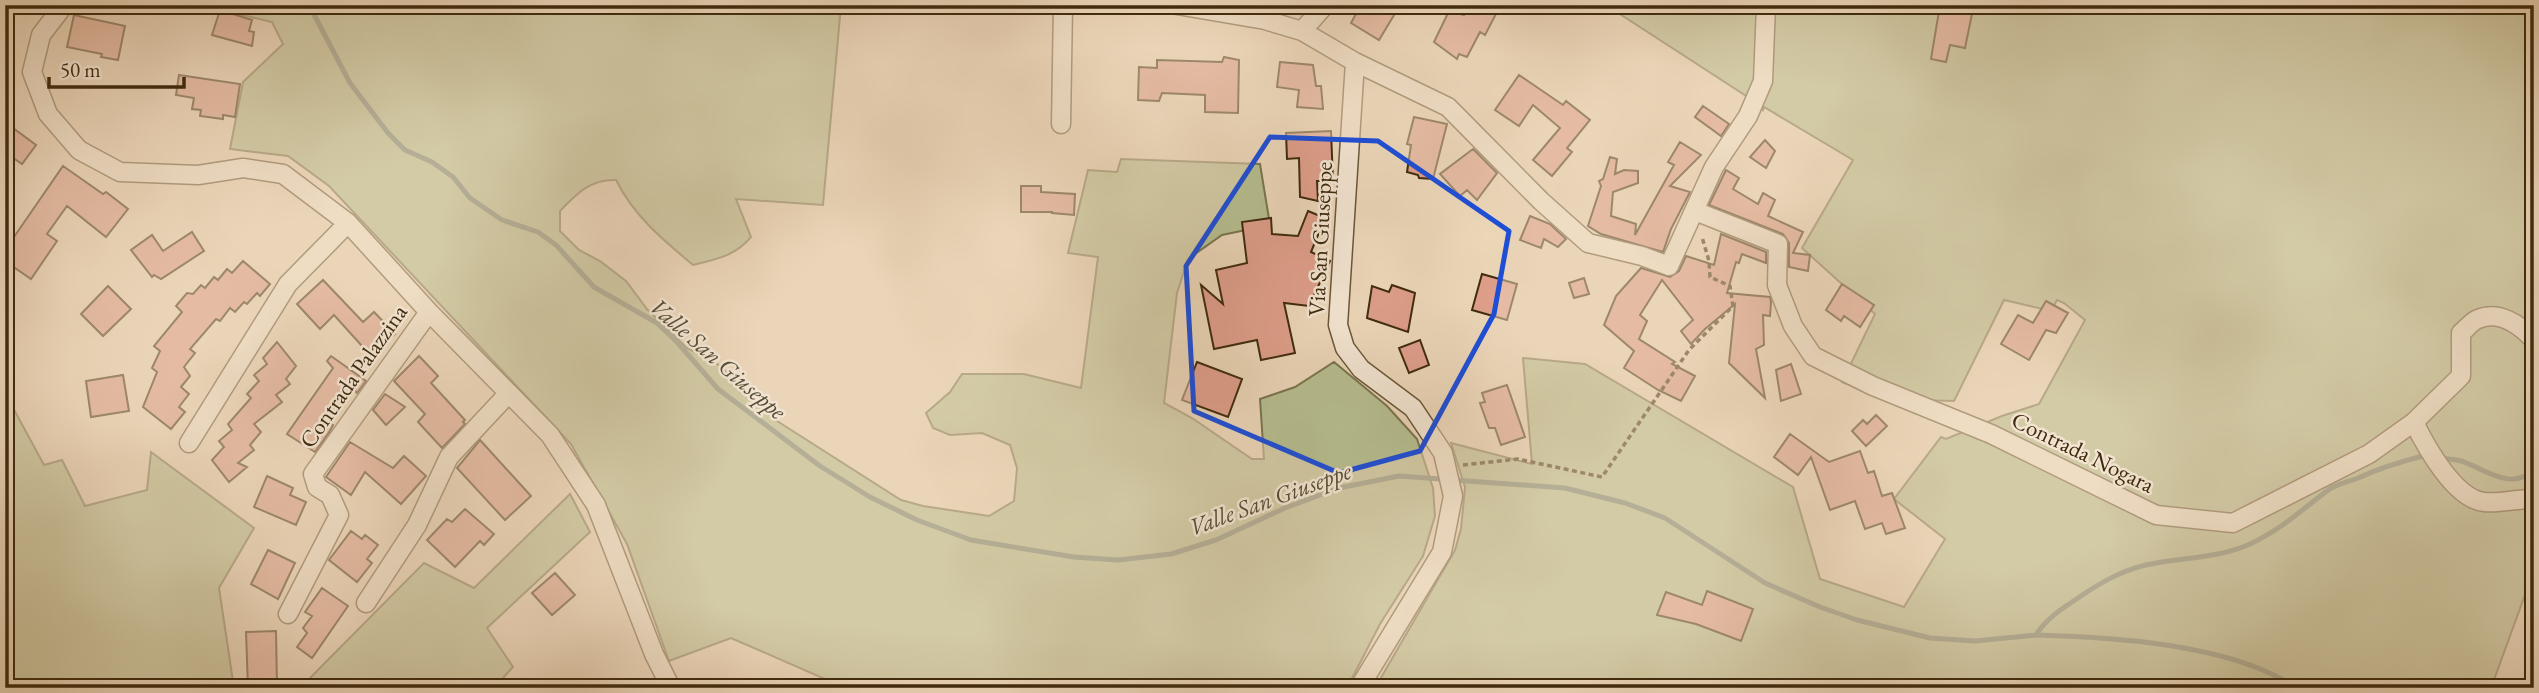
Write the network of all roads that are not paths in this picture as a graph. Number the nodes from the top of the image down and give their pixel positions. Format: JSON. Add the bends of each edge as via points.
{"nodes":[{"id":1,"x":64,"y":5,"type":"edge"},
{"id":2,"x":1063,"y":5,"type":"edge"},
{"id":3,"x":1177,"y":5,"type":"edge"},
{"id":4,"x":1325,"y":5,"type":"edge"},
{"id":5,"x":1766,"y":5,"type":"edge"},
{"id":6,"x":1302,"y":31,"type":"junction"},
{"id":7,"x":1355,"y":62,"type":"junction"},
{"id":8,"x":1061,"y":124,"type":"dead end"},
{"id":9,"x":1695,"y":211,"type":"junction"},
{"id":10,"x":348,"y":223,"type":"junction"},
{"id":11,"x":429,"y":312,"type":"junction"},
{"id":12,"x":2534,"y":340,"type":"edge"},
{"id":13,"x":509,"y":393,"type":"junction"},
{"id":14,"x":2414,"y":422,"type":"junction"},
{"id":15,"x":188,"y":443,"type":"dead end"},
{"id":16,"x":2534,"y":499,"type":"edge"},
{"id":17,"x":366,"y":603,"type":"dead end"},
{"id":18,"x":288,"y":614,"type":"dead end"},
{"id":19,"x":671,"y":688,"type":"edge"},
{"id":20,"x":1359,"y":688,"type":"edge"}],
"edges":[{"from":1,"to":10,"type":"street","name":"Contrada Palazzina","via":[[41,35],[32,72],[48,114],[79,150],[120,172],[198,175],[243,168],[283,174]]},
{"from":2,"to":8,"type":"street"},
{"from":3,"to":6,"type":"street"},
{"from":4,"to":6,"type":"street"},
{"from":5,"to":9,"type":"street","via":[[1763,81],[1748,116],[1714,167]]},
{"from":6,"to":7,"type":"street"},
{"from":7,"to":9,"type":"street","via":[[1448,107],[1588,243],[1669,265]]},
{"from":7,"to":20,"type":"street","name":"Via San Giuseppe","via":[[1338,325],[1345,348],[1360,369],[1413,408],[1443,453],[1453,496],[1443,552]]},
{"from":9,"to":14,"type":"street","name":"Contrada Nogara","via":[[1778,244],[1777,285],[1793,326],[1813,356],[1991,434],[2156,515],[2233,523],[2369,454]]},
{"from":10,"to":11,"type":"street","name":"Contrada Palazzina"},
{"from":10,"to":15,"type":"street","via":[[288,284]]},
{"from":11,"to":13,"type":"street","name":"Contrada Palazzina"},
{"from":11,"to":18,"type":"street","name":"Contrada Palazzina","via":[[313,474],[317,487],[330,495],[339,515]]},
{"from":12,"to":14,"type":"street","via":[[2523,328],[2497,316],[2477,319],[2461,333],[2461,376]]},
{"from":13,"to":17,"type":"street","via":[[449,457],[418,525]]},
{"from":13,"to":19,"type":"street","name":"Contrada Palazzina","via":[[550,435],[596,505]]},
{"from":14,"to":16,"type":"street","via":[[2456,487],[2482,502]]}]}
